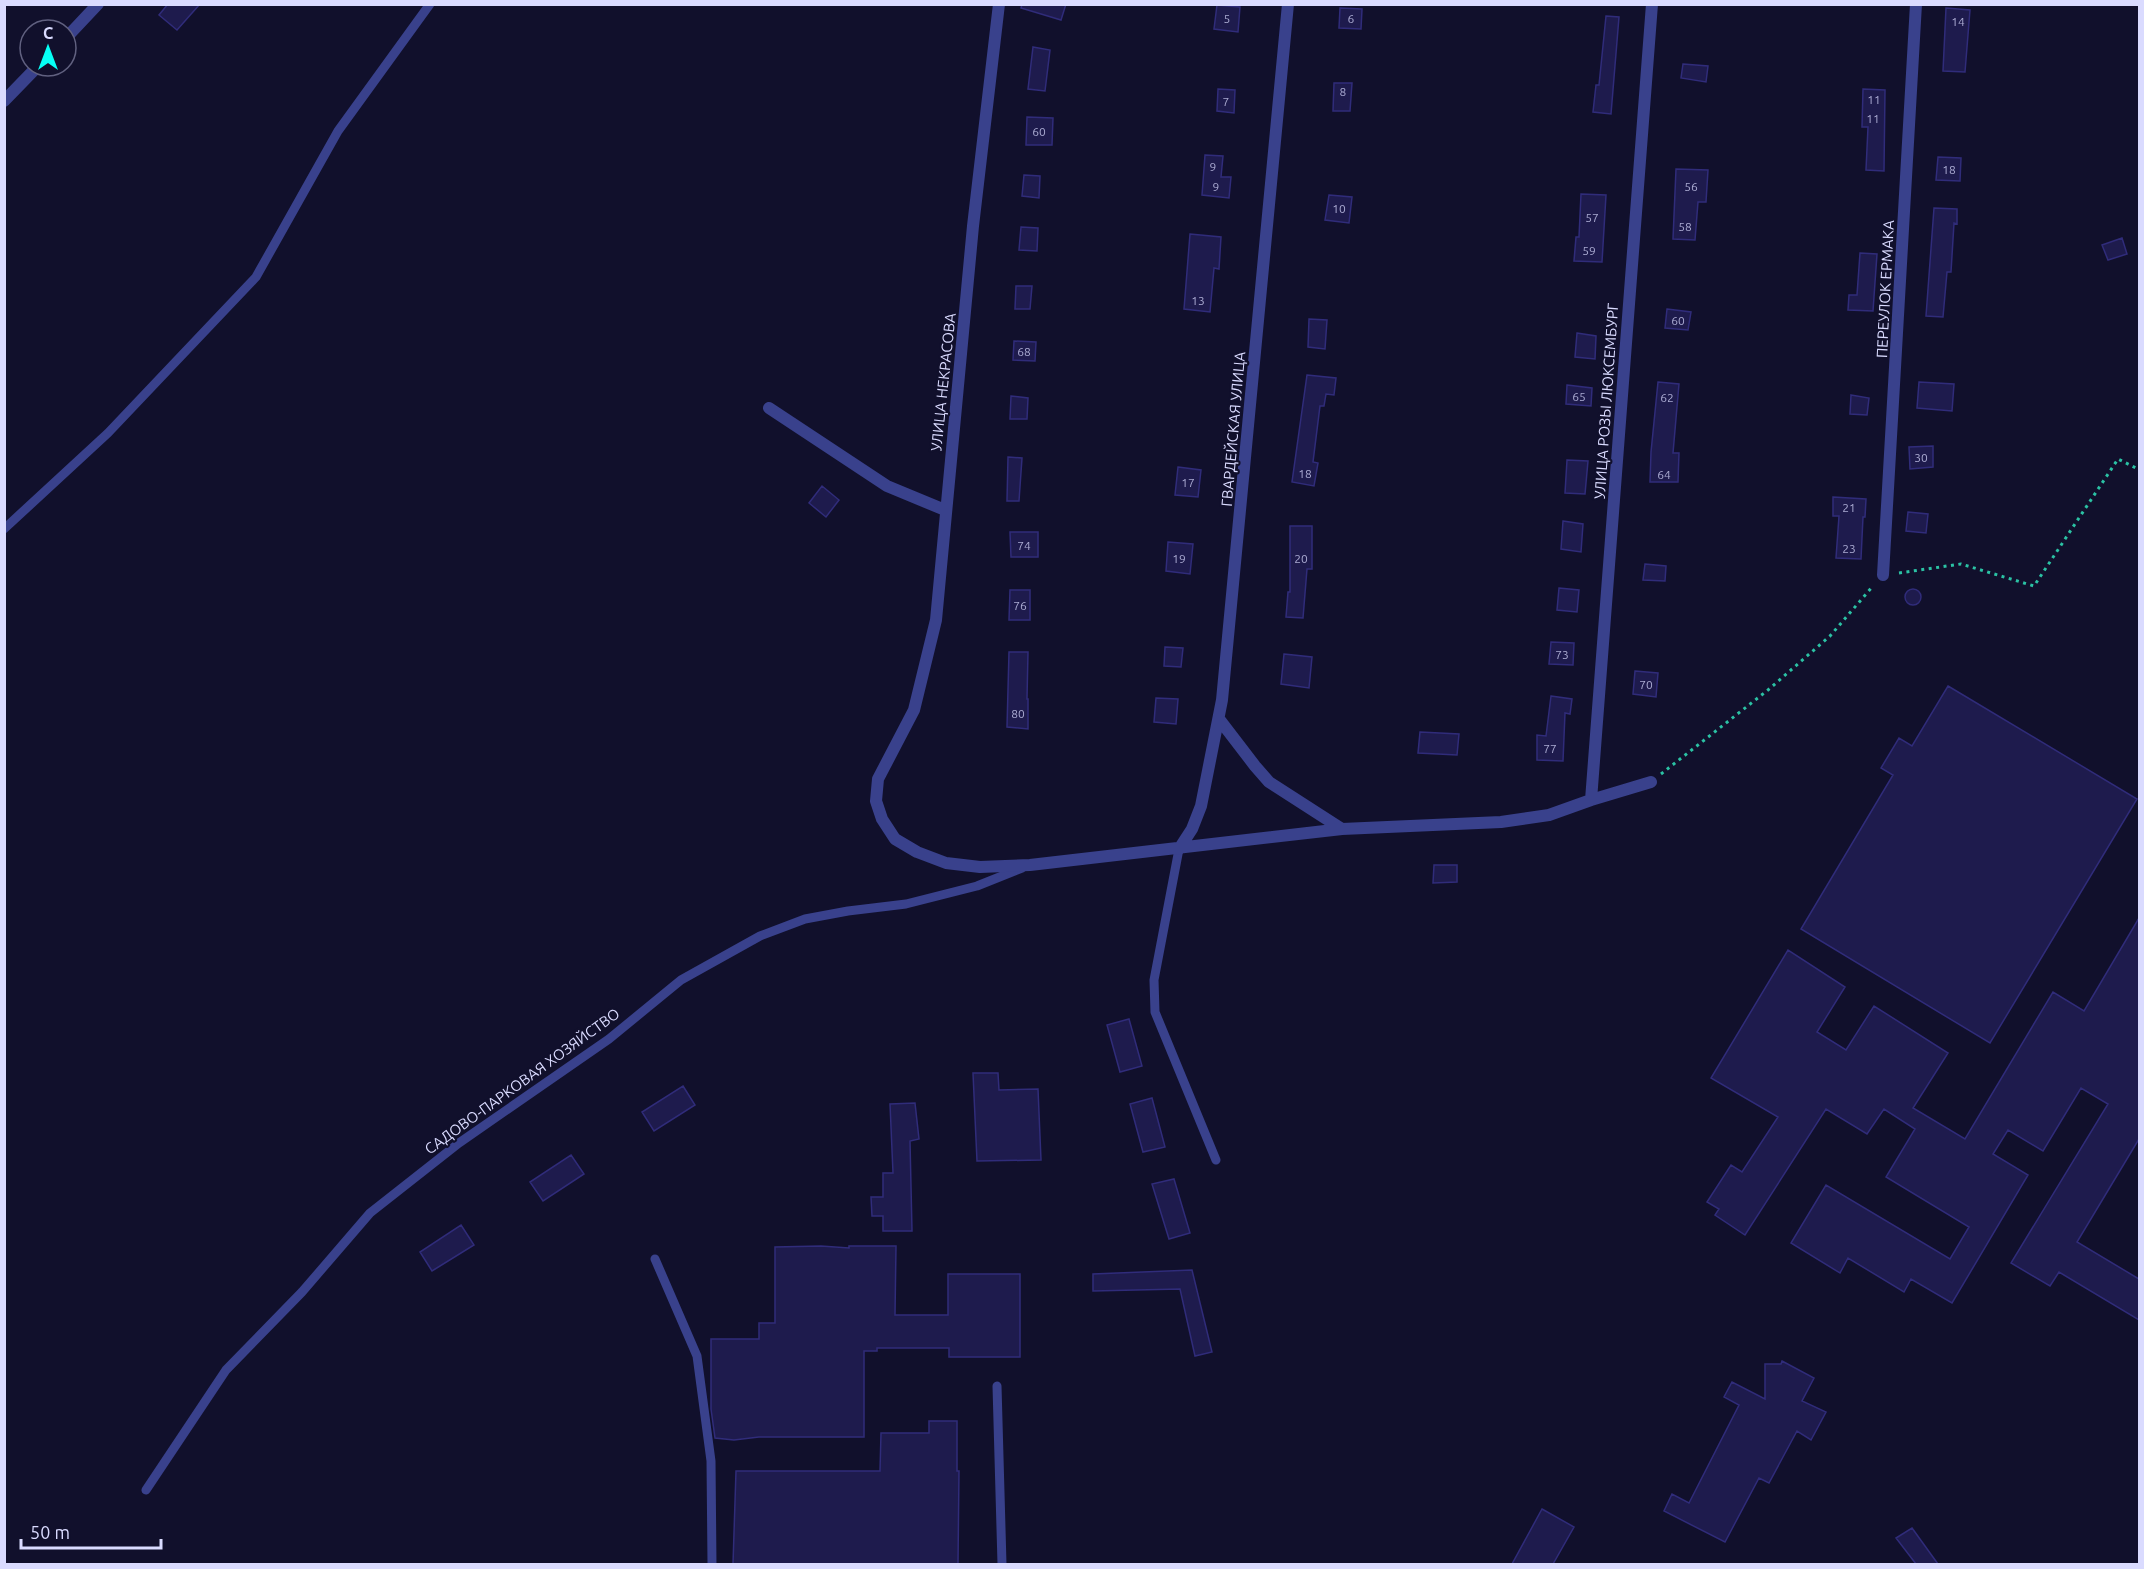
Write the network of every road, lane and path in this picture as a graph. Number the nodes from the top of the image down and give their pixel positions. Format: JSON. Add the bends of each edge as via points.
{"nodes":[{"id":1,"x":98,"y":4,"type":"edge"},
{"id":2,"x":430,"y":4,"type":"edge"},
{"id":3,"x":999,"y":4,"type":"edge"},
{"id":4,"x":1288,"y":4,"type":"edge"},
{"id":5,"x":1652,"y":4,"type":"edge"},
{"id":6,"x":1916,"y":4,"type":"edge"},
{"id":7,"x":78,"y":25,"type":"edge"},
{"id":8,"x":26,"y":78,"type":"edge"},
{"id":9,"x":4,"y":101,"type":"edge"},
{"id":10,"x":769,"y":408,"type":"dead end"},
{"id":11,"x":2139,"y":470,"type":"edge"},
{"id":12,"x":945,"y":510,"type":"junction"},
{"id":13,"x":4,"y":529,"type":"edge"},
{"id":14,"x":1883,"y":575,"type":"junction"},
{"id":15,"x":1219,"y":719,"type":"junction"},
{"id":16,"x":1651,"y":782,"type":"joint"},
{"id":17,"x":1591,"y":800,"type":"junction"},
{"id":18,"x":1342,"y":829,"type":"junction"},
{"id":19,"x":1179,"y":849,"type":"junction"},
{"id":20,"x":1030,"y":865,"type":"junction"},
{"id":21,"x":1216,"y":1160,"type":"dead end"},
{"id":22,"x":655,"y":1259,"type":"dead end"},
{"id":23,"x":997,"y":1386,"type":"dead end"},
{"id":24,"x":146,"y":1490,"type":"dead end"},
{"id":25,"x":712,"y":1564,"type":"edge"},
{"id":26,"x":1002,"y":1564,"type":"edge"}],
"edges":[{"from":1,"to":7,"type":"street"},
{"from":2,"to":13,"type":"lane","via":[[338,130],[256,277],[108,433]]},
{"from":3,"to":12,"type":"street","name":"УЛИЦА НЕКРАСОВА"},
{"from":4,"to":15,"type":"street","name":"ГВАРДЕЙСКАЯ УЛИЦА"},
{"from":5,"to":17,"type":"street","name":"УЛИЦА РОЗЫ ЛЮКСЕМБУРГ"},
{"from":6,"to":14,"type":"street","name":"ПЕРЕУЛОК ЕРМАКА"},
{"from":8,"to":9,"type":"street"},
{"from":10,"to":12,"type":"street","via":[[887,486]]},
{"from":11,"to":14,"type":"path","via":[[2118,459],[2034,586],[1961,564]]},
{"from":12,"to":20,"type":"street","name":"УЛИЦА НЕКРАСОВА","via":[[936,620],[929,655],[914,710],[878,779],[876,801],[895,839],[918,852],[946,863],[980,867]]},
{"from":14,"to":16,"type":"path","via":[[1821,643]]},
{"from":15,"to":18,"type":"street","via":[[1269,782]]},
{"from":15,"to":19,"type":"street","name":"ГВАРДЕЙСКАЯ УЛИЦА","via":[[1201,806]]},
{"from":16,"to":17,"type":"street","name":"УЛИЦА НЕКРАСОВА"},
{"from":17,"to":18,"type":"street","name":"УЛИЦА НЕКРАСОВА","via":[[1549,815],[1501,822]]},
{"from":18,"to":19,"type":"street","name":"УЛИЦА НЕКРАСОВА"},
{"from":19,"to":20,"type":"street","name":"УЛИЦА НЕКРАСОВА"},
{"from":19,"to":21,"type":"lane","via":[[1154,980],[1155,1012]]},
{"from":20,"to":24,"type":"lane","name":"САДОВО-ПАРКОВАЯ ХОЗЯЙСТВО","via":[[977,886],[906,904],[805,919],[760,936],[681,980],[609,1039],[459,1143],[370,1213],[302,1292],[225,1370]]},
{"from":22,"to":25,"type":"lane","via":[[697,1356],[711,1461]]},
{"from":23,"to":26,"type":"lane"}]}
